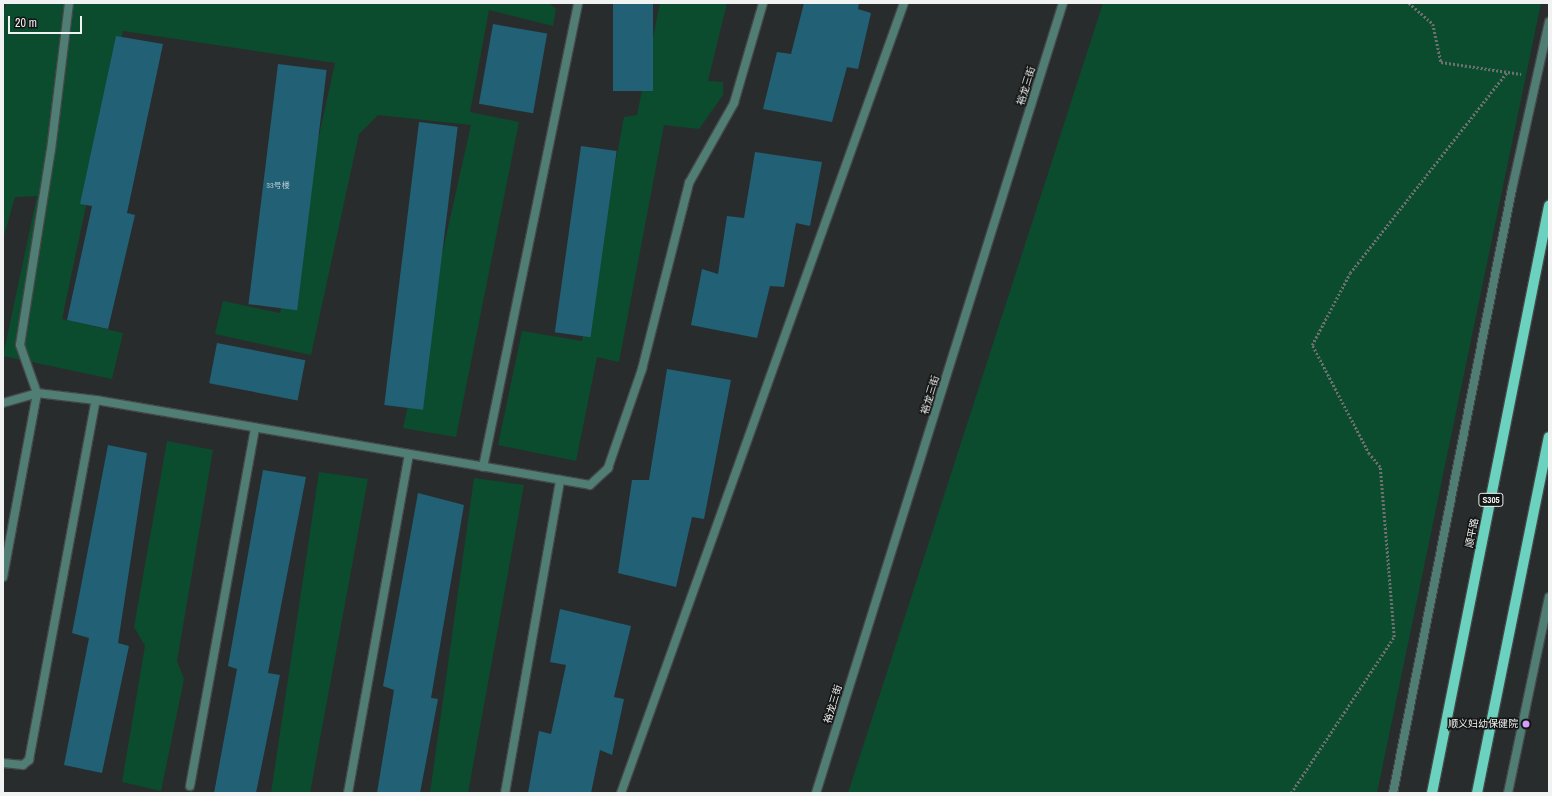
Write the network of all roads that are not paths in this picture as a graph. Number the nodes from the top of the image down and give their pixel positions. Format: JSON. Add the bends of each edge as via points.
{"nodes":[{"id":1,"x":69,"y":3,"type":"edge"},
{"id":2,"x":578,"y":3,"type":"edge"},
{"id":3,"x":763,"y":3,"type":"edge"},
{"id":4,"x":904,"y":3,"type":"edge"},
{"id":5,"x":1063,"y":3,"type":"edge"},
{"id":6,"x":1549,"y":22,"type":"edge"},
{"id":7,"x":1549,"y":206,"type":"edge"},
{"id":8,"x":37,"y":393,"type":"junction"},
{"id":9,"x":96,"y":400,"type":"junction"},
{"id":10,"x":3,"y":403,"type":"edge"},
{"id":11,"x":255,"y":428,"type":"junction"},
{"id":12,"x":1549,"y":437,"type":"edge"},
{"id":13,"x":409,"y":454,"type":"junction"},
{"id":14,"x":483,"y":467,"type":"junction"},
{"id":15,"x":560,"y":480,"type":"junction"},
{"id":16,"x":3,"y":577,"type":"edge"},
{"id":17,"x":1549,"y":597,"type":"edge"},
{"id":18,"x":3,"y":763,"type":"edge"},
{"id":19,"x":190,"y":786,"type":"dead end"},
{"id":20,"x":348,"y":793,"type":"edge"},
{"id":21,"x":504,"y":793,"type":"edge"},
{"id":22,"x":621,"y":793,"type":"edge"},
{"id":23,"x":816,"y":793,"type":"edge"},
{"id":24,"x":1393,"y":793,"type":"edge"},
{"id":25,"x":1432,"y":793,"type":"edge"},
{"id":26,"x":1477,"y":793,"type":"edge"},
{"id":27,"x":1508,"y":793,"type":"edge"}],
"edges":[{"from":1,"to":8,"type":"street","via":[[51,150],[20,345]]},
{"from":2,"to":14,"type":"street"},
{"from":3,"to":15,"type":"street","via":[[734,103],[689,183],[642,368],[608,468],[590,485]]},
{"from":4,"to":22,"type":"street"},
{"from":5,"to":23,"type":"street","name":"裕龙三街"},
{"from":6,"to":24,"type":"street","via":[[1511,197]]},
{"from":7,"to":25,"type":"main road","name":"顺平路","number":"S305"},
{"from":8,"to":9,"type":"street"},
{"from":8,"to":10,"type":"street"},
{"from":8,"to":16,"type":"street"},
{"from":9,"to":11,"type":"street"},
{"from":9,"to":18,"type":"street","via":[[29,760],[23,766]]},
{"from":11,"to":13,"type":"street"},
{"from":11,"to":19,"type":"street"},
{"from":12,"to":26,"type":"main road"},
{"from":13,"to":14,"type":"street"},
{"from":13,"to":20,"type":"street"},
{"from":14,"to":15,"type":"street"},
{"from":15,"to":21,"type":"street"},
{"from":17,"to":27,"type":"street"}]}
